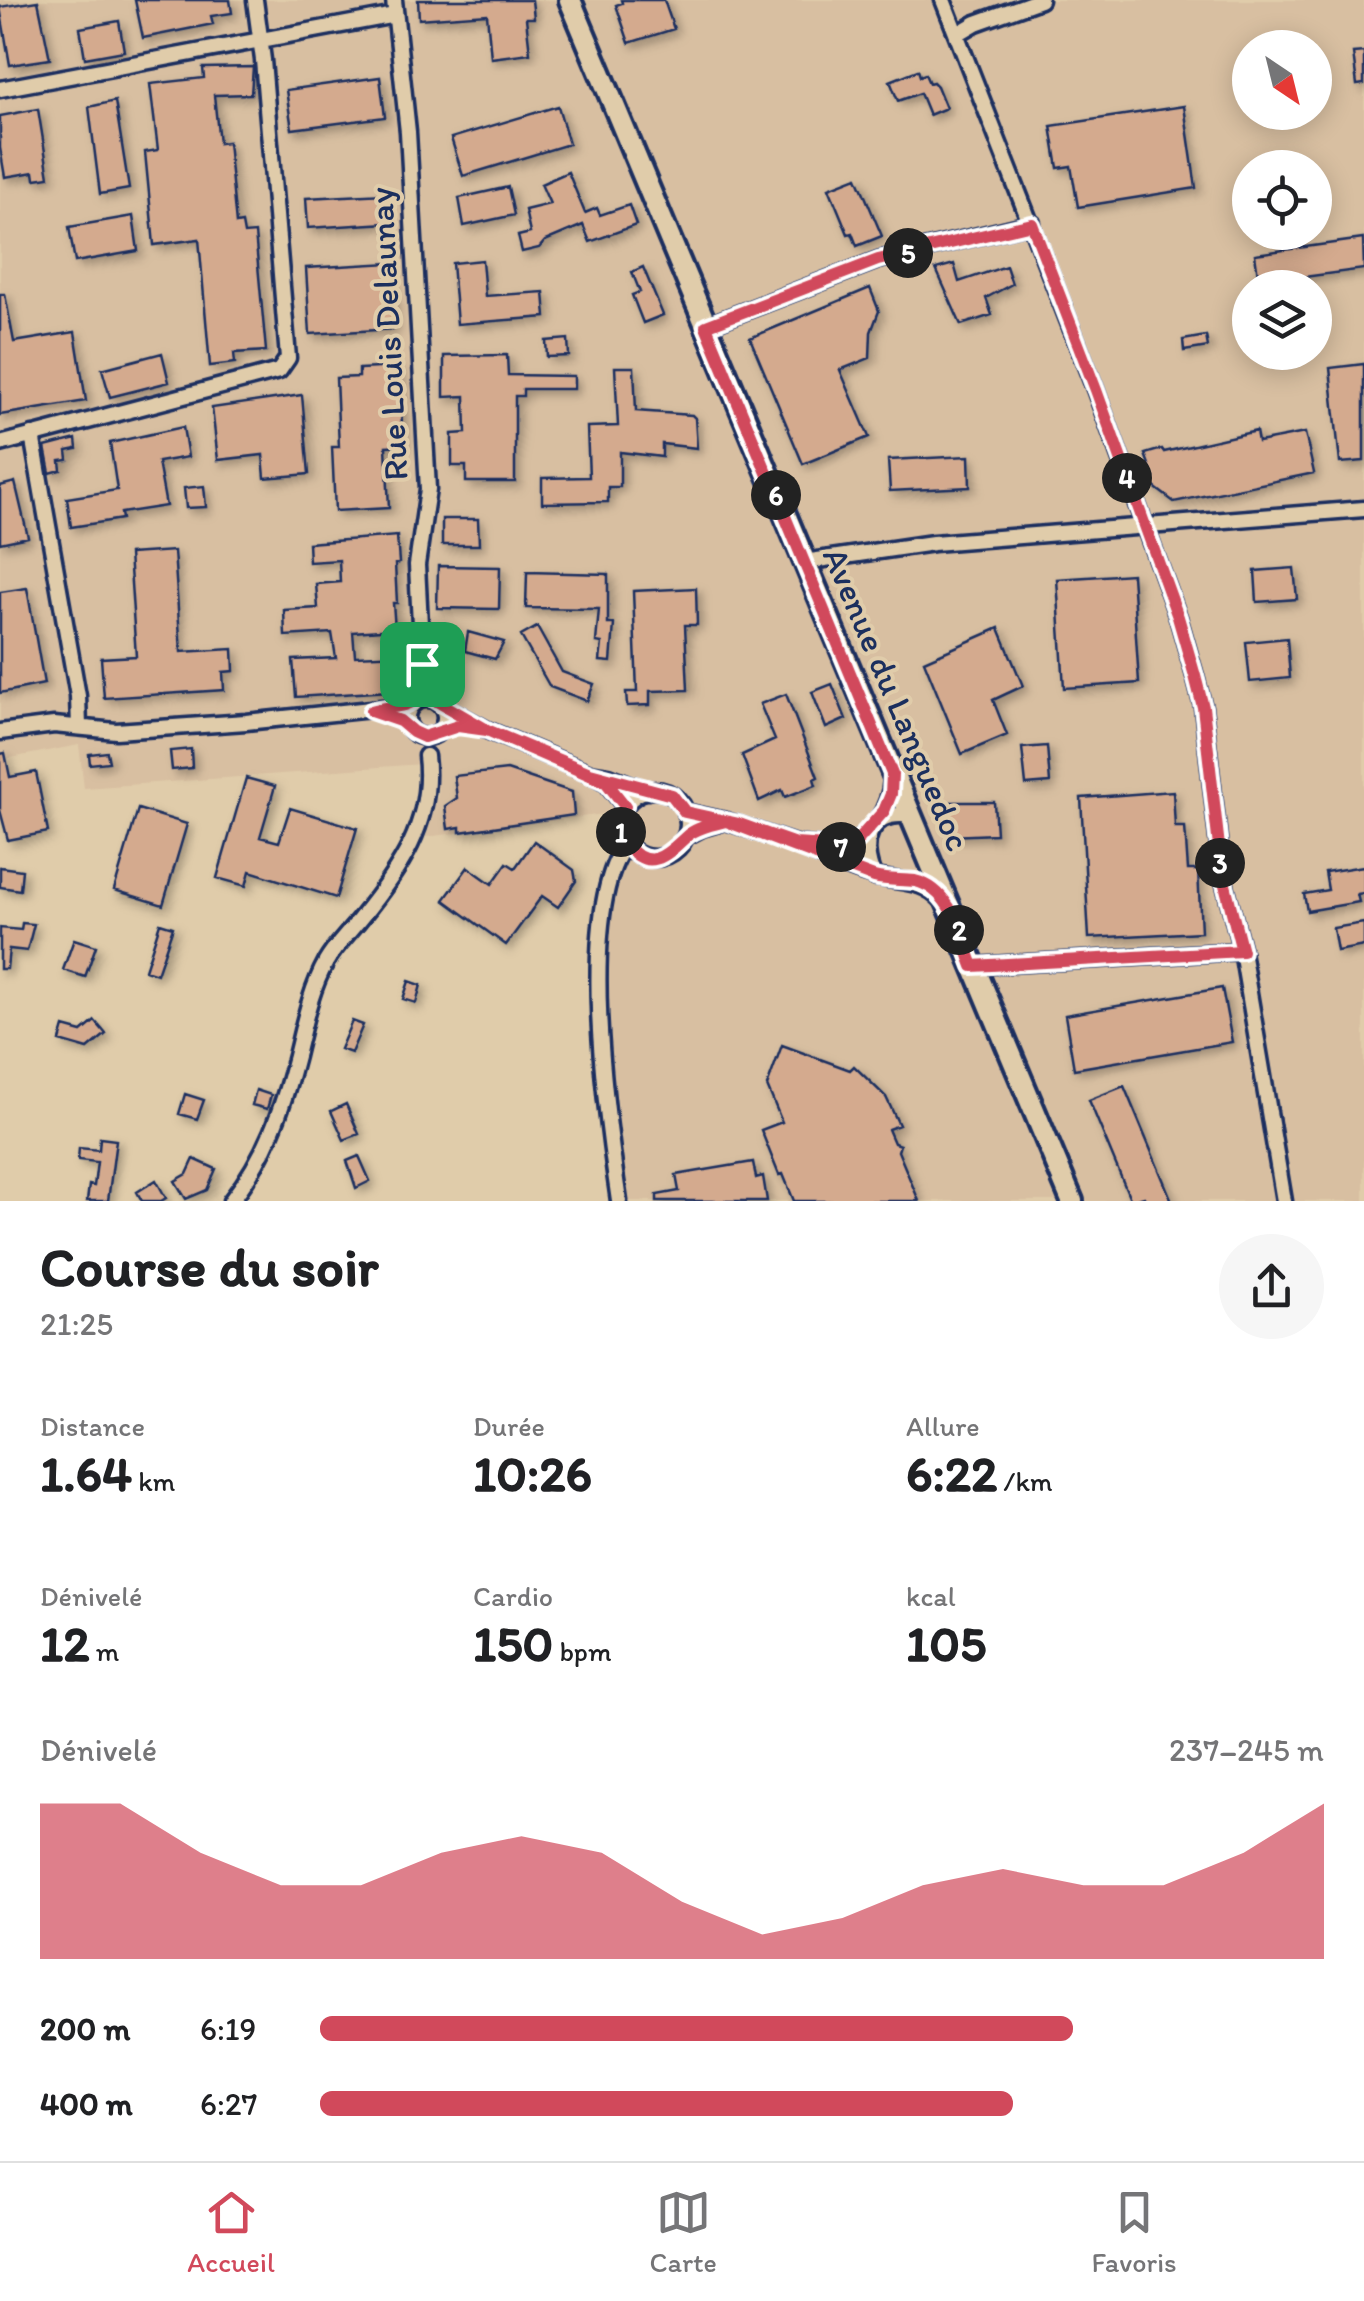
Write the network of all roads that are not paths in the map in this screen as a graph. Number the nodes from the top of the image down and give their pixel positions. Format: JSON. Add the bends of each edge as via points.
{"nodes":[{"id":1,"x":256,"y":0,"type":"edge"},
{"id":2,"x":570,"y":0,"type":"edge"},
{"id":3,"x":944,"y":0,"type":"edge"},
{"id":4,"x":1040,"y":0,"type":"edge"},
{"id":5,"x":394,"y":8,"type":"edge"},
{"id":6,"x":958,"y":33,"type":"junction"},
{"id":7,"x":261,"y":42,"type":"junction"},
{"id":8,"x":0,"y":89,"type":"edge"},
{"id":9,"x":1032,"y":224,"type":"junction"},
{"id":10,"x":706,"y":326,"type":"junction"},
{"id":11,"x":32,"y":435,"type":"junction"},
{"id":12,"x":0,"y":444,"type":"edge"},
{"id":13,"x":1364,"y":509,"type":"edge"},
{"id":14,"x":1145,"y":527,"type":"junction"},
{"id":15,"x":804,"y":562,"type":"junction"},
{"id":16,"x":422,"y":664,"type":"junction"},
{"id":17,"x":437,"y":702,"type":"junction"},
{"id":18,"x":413,"y":703,"type":"junction"},
{"id":19,"x":371,"y":711,"type":"junction"},
{"id":20,"x":79,"y":727,"type":"junction"},
{"id":21,"x":410,"y":729,"type":"junction"},
{"id":22,"x":487,"y":730,"type":"junction"},
{"id":23,"x":0,"y":732,"type":"edge"},
{"id":24,"x":438,"y":732,"type":"junction"},
{"id":25,"x":426,"y":756,"type":"junction"},
{"id":26,"x":590,"y":773,"type":"junction"},
{"id":27,"x":892,"y":774,"type":"junction"},
{"id":28,"x":647,"y":791,"type":"junction"},
{"id":29,"x":625,"y":806,"type":"junction"},
{"id":30,"x":685,"y":812,"type":"junction"},
{"id":31,"x":911,"y":816,"type":"junction"},
{"id":32,"x":726,"y":821,"type":"junction"},
{"id":33,"x":873,"y":826,"type":"junction"},
{"id":34,"x":685,"y":837,"type":"junction"},
{"id":35,"x":626,"y":844,"type":"junction"},
{"id":36,"x":795,"y":844,"type":"junction"},
{"id":37,"x":640,"y":855,"type":"junction"},
{"id":38,"x":930,"y":859,"type":"junction"},
{"id":39,"x":874,"y":877,"type":"junction"},
{"id":40,"x":912,"y":880,"type":"junction"},
{"id":41,"x":952,"y":910,"type":"junction"},
{"id":42,"x":604,"y":911,"type":"junction"},
{"id":43,"x":1242,"y":951,"type":"junction"},
{"id":44,"x":973,"y":966,"type":"junction"},
{"id":45,"x":231,"y":1201,"type":"edge"},
{"id":46,"x":619,"y":1201,"type":"edge"},
{"id":47,"x":1072,"y":1201,"type":"edge"},
{"id":48,"x":1284,"y":1201,"type":"edge"}],
"edges":[{"from":1,"to":7,"type":"street"},
{"from":2,"to":10,"type":"main road","name":"Avenue du Languedoc"},
{"from":3,"to":6,"type":"street"},
{"from":4,"to":6,"type":"street"},
{"from":5,"to":7,"type":"street"},
{"from":5,"to":16,"type":"street","name":"Rue Louis Delaunay","via":[[408,132],[428,488],[417,564]]},
{"from":6,"to":9,"type":"street"},
{"from":7,"to":8,"type":"street"},
{"from":7,"to":11,"type":"street","via":[[288,358],[279,371]]},
{"from":9,"to":10,"type":"street","via":[[878,260]]},
{"from":9,"to":14,"type":"street"},
{"from":10,"to":15,"type":"main road","name":"Avenue du Languedoc"},
{"from":11,"to":12,"type":"street"},
{"from":11,"to":20,"type":"street"},
{"from":13,"to":14,"type":"street"},
{"from":14,"to":15,"type":"street"},
{"from":14,"to":43,"type":"street","via":[[1203,707],[1222,873]]},
{"from":15,"to":27,"type":"main road","name":"Avenue du Languedoc"},
{"from":16,"to":17,"type":"street","name":"Rue Louis Delaunay"},
{"from":16,"to":18,"type":"street","name":"Rue Louis Delaunay"},
{"from":17,"to":18,"type":"street"},
{"from":17,"to":22,"type":"street"},
{"from":17,"to":24,"type":"street","via":[[445,714]]},
{"from":18,"to":19,"type":"street"},
{"from":18,"to":21,"type":"street"},
{"from":19,"to":20,"type":"street","via":[[116,732]]},
{"from":19,"to":21,"type":"street"},
{"from":20,"to":23,"type":"street"},
{"from":21,"to":24,"type":"street","via":[[424,737]]},
{"from":21,"to":25,"type":"street"},
{"from":22,"to":24,"type":"street","via":[[458,726]]},
{"from":22,"to":26,"type":"street"},
{"from":24,"to":25,"type":"street"},
{"from":25,"to":45,"type":"street","via":[[426,803],[412,845],[326,963],[270,1140]]},
{"from":26,"to":28,"type":"street"},
{"from":26,"to":29,"type":"street"},
{"from":27,"to":31,"type":"main road","name":"Avenue du Languedoc"},
{"from":27,"to":33,"type":"street","via":[[891,794]]},
{"from":28,"to":29,"type":"street"},
{"from":28,"to":30,"type":"street","via":[[672,795]]},
{"from":29,"to":35,"type":"street","via":[[620,831]]},
{"from":30,"to":32,"type":"street"},
{"from":30,"to":34,"type":"street"},
{"from":31,"to":33,"type":"street","via":[[886,817]]},
{"from":31,"to":38,"type":"main road","name":"Avenue du Languedoc"},
{"from":32,"to":34,"type":"street"},
{"from":32,"to":36,"type":"street"},
{"from":33,"to":36,"type":"street","via":[[841,847]]},
{"from":33,"to":39,"type":"street","via":[[866,845]]},
{"from":34,"to":37,"type":"street","via":[[662,857]]},
{"from":35,"to":37,"type":"street"},
{"from":35,"to":42,"type":"street","via":[[605,886]]},
{"from":36,"to":39,"type":"street"},
{"from":37,"to":42,"type":"street","via":[[618,875]]},
{"from":38,"to":40,"type":"street"},
{"from":38,"to":41,"type":"main road","name":"Avenue du Languedoc"},
{"from":39,"to":40,"type":"street"},
{"from":40,"to":41,"type":"street"},
{"from":41,"to":44,"type":"main road","name":"Avenue du Languedoc"},
{"from":42,"to":46,"type":"street","via":[[597,995]]},
{"from":43,"to":44,"type":"street"},
{"from":43,"to":48,"type":"street"},
{"from":44,"to":47,"type":"main road","name":"Avenue du Languedoc"}]}
